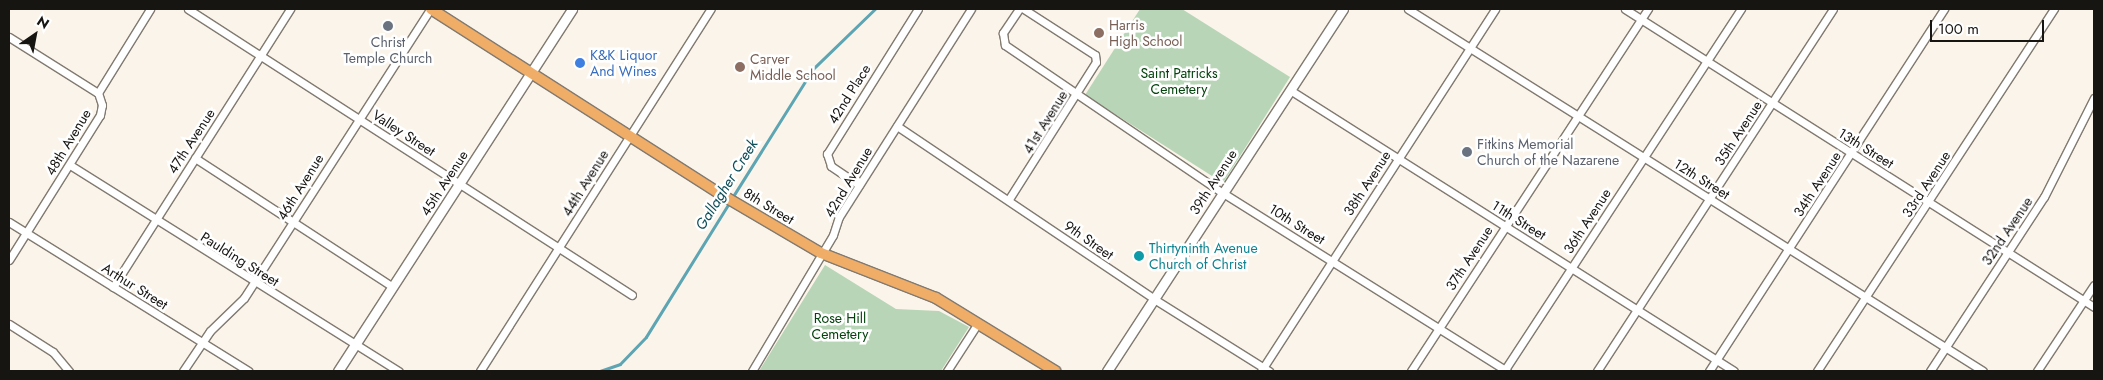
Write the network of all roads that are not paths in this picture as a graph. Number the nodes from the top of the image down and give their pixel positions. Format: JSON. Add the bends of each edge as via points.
{"nodes":[{"id":1,"x":150,"y":9,"type":"edge"},
{"id":2,"x":188,"y":9,"type":"edge"},
{"id":3,"x":290,"y":9,"type":"edge"},
{"id":4,"x":430,"y":9,"type":"edge"},
{"id":5,"x":572,"y":9,"type":"edge"},
{"id":6,"x":711,"y":9,"type":"edge"},
{"id":7,"x":918,"y":9,"type":"edge"},
{"id":8,"x":972,"y":9,"type":"edge"},
{"id":9,"x":1018,"y":9,"type":"edge"},
{"id":10,"x":1024,"y":9,"type":"edge"},
{"id":11,"x":1343,"y":9,"type":"edge"},
{"id":12,"x":1408,"y":9,"type":"edge"},
{"id":13,"x":1495,"y":9,"type":"edge"},
{"id":14,"x":1625,"y":9,"type":"edge"},
{"id":15,"x":1648,"y":9,"type":"edge"},
{"id":16,"x":1741,"y":9,"type":"edge"},
{"id":17,"x":1833,"y":9,"type":"edge"},
{"id":18,"x":1944,"y":9,"type":"edge"},
{"id":19,"x":2054,"y":9,"type":"edge"},
{"id":20,"x":1642,"y":19,"type":"junction"},
{"id":21,"x":9,"y":37,"type":"edge"},
{"id":22,"x":1470,"y":48,"type":"junction"},
{"id":23,"x":261,"y":55,"type":"junction"},
{"id":24,"x":1707,"y":62,"type":"junction"},
{"id":25,"x":530,"y":73,"type":"junction"},
{"id":26,"x":1290,"y":90,"type":"junction"},
{"id":27,"x":98,"y":92,"type":"junction"},
{"id":28,"x":1076,"y":95,"type":"junction"},
{"id":29,"x":2094,"y":98,"type":"edge"},
{"id":30,"x":1772,"y":103,"type":"junction"},
{"id":31,"x":1579,"y":116,"type":"junction"},
{"id":32,"x":358,"y":118,"type":"junction"},
{"id":33,"x":897,"y":126,"type":"junction"},
{"id":34,"x":630,"y":136,"type":"junction"},
{"id":35,"x":1852,"y":154,"type":"junction"},
{"id":36,"x":1644,"y":157,"type":"junction"},
{"id":37,"x":195,"y":158,"type":"junction"},
{"id":38,"x":1398,"y":158,"type":"junction"},
{"id":39,"x":70,"y":165,"type":"junction"},
{"id":40,"x":460,"y":184,"type":"junction"},
{"id":41,"x":859,"y":185,"type":"junction"},
{"id":42,"x":1223,"y":192,"type":"junction"},
{"id":43,"x":1009,"y":199,"type":"junction"},
{"id":44,"x":1710,"y":199,"type":"junction"},
{"id":45,"x":1929,"y":202,"type":"junction"},
{"id":46,"x":155,"y":220,"type":"junction"},
{"id":47,"x":9,"y":222,"type":"edge"},
{"id":48,"x":293,"y":222,"type":"junction"},
{"id":49,"x":1505,"y":226,"type":"junction"},
{"id":50,"x":26,"y":233,"type":"junction"},
{"id":51,"x":559,"y":248,"type":"junction"},
{"id":52,"x":1790,"y":249,"type":"junction"},
{"id":53,"x":2008,"y":252,"type":"junction"},
{"id":54,"x":822,"y":253,"type":"junction"},
{"id":55,"x":9,"y":260,"type":"edge"},
{"id":56,"x":1331,"y":260,"type":"junction"},
{"id":57,"x":1572,"y":268,"type":"junction"},
{"id":58,"x":255,"y":283,"type":"junction"},
{"id":59,"x":2094,"y":285,"type":"edge"},
{"id":60,"x":113,"y":286,"type":"junction"},
{"id":61,"x":393,"y":287,"type":"junction"},
{"id":62,"x":632,"y":295,"type":"dead end"},
{"id":63,"x":1865,"y":297,"type":"junction"},
{"id":64,"x":1154,"y":299,"type":"junction"},
{"id":65,"x":2084,"y":300,"type":"junction"},
{"id":66,"x":2094,"y":307,"type":"edge"},
{"id":67,"x":1637,"y":310,"type":"junction"},
{"id":68,"x":978,"y":323,"type":"junction"},
{"id":69,"x":9,"y":324,"type":"edge"},
{"id":70,"x":1439,"y":328,"type":"junction"},
{"id":71,"x":201,"y":343,"type":"junction"},
{"id":72,"x":355,"y":346,"type":"junction"},
{"id":73,"x":1945,"y":347,"type":"junction"},
{"id":74,"x":1717,"y":360,"type":"junction"},
{"id":75,"x":60,"y":369,"type":"edge"},
{"id":76,"x":1264,"y":370,"type":"edge"},
{"id":77,"x":69,"y":371,"type":"edge"},
{"id":78,"x":183,"y":371,"type":"edge"},
{"id":79,"x":248,"y":371,"type":"edge"},
{"id":80,"x":338,"y":371,"type":"edge"},
{"id":81,"x":399,"y":371,"type":"edge"},
{"id":82,"x":480,"y":371,"type":"edge"},
{"id":83,"x":752,"y":371,"type":"edge"},
{"id":84,"x":947,"y":371,"type":"edge"},
{"id":85,"x":1055,"y":371,"type":"edge"},
{"id":86,"x":1107,"y":371,"type":"edge"},
{"id":87,"x":1411,"y":371,"type":"edge"},
{"id":88,"x":1505,"y":371,"type":"edge"},
{"id":89,"x":1597,"y":371,"type":"edge"},
{"id":90,"x":1709,"y":371,"type":"edge"},
{"id":91,"x":1734,"y":371,"type":"edge"},
{"id":92,"x":1817,"y":371,"type":"edge"},
{"id":93,"x":1930,"y":371,"type":"edge"},
{"id":94,"x":1983,"y":371,"type":"edge"},
{"id":95,"x":2037,"y":371,"type":"edge"}],
"edges":[{"from":1,"to":27,"type":"street"},
{"from":2,"to":23,"type":"street","name":"Valley Street"},
{"from":3,"to":23,"type":"street","name":"47th Avenue"},
{"from":4,"to":25,"type":"main road","name":"8th Street"},
{"from":4,"to":32,"type":"street","name":"46th Avenue"},
{"from":5,"to":25,"type":"street","name":"45th Avenue"},
{"from":6,"to":34,"type":"street","name":"44th Avenue"},
{"from":7,"to":41,"type":"street","name":"42nd Place","via":[[827,154],[831,166]]},
{"from":8,"to":33,"type":"street","name":"42nd Avenue"},
{"from":9,"to":28,"type":"street","name":"10th Street","via":[[1003,33],[1005,45]]},
{"from":10,"to":28,"type":"street","name":"41st Avenue","via":[[1095,55],[1096,62]]},
{"from":11,"to":26,"type":"street","name":"39th Avenue"},
{"from":12,"to":22,"type":"street","name":"12th Street"},
{"from":13,"to":22,"type":"street","name":"38th Avenue"},
{"from":14,"to":20,"type":"street","name":"13th Street"},
{"from":15,"to":20,"type":"street","name":"37th Avenue"},
{"from":16,"to":24,"type":"street","name":"36th Avenue"},
{"from":17,"to":30,"type":"street","name":"35th Avenue"},
{"from":18,"to":35,"type":"street","name":"34th Avenue"},
{"from":19,"to":45,"type":"street","name":"33rd Avenue"},
{"from":20,"to":24,"type":"street","name":"13th Street"},
{"from":20,"to":31,"type":"street","name":"37th Avenue"},
{"from":21,"to":27,"type":"street"},
{"from":22,"to":31,"type":"street","name":"12th Street"},
{"from":22,"to":38,"type":"street","name":"38th Avenue"},
{"from":23,"to":32,"type":"street","name":"Valley Street"},
{"from":23,"to":37,"type":"street","name":"47th Avenue"},
{"from":24,"to":30,"type":"street","name":"13th Street"},
{"from":24,"to":36,"type":"street","name":"36th Avenue"},
{"from":25,"to":34,"type":"main road","name":"8th Street"},
{"from":25,"to":40,"type":"street","name":"45th Avenue"},
{"from":26,"to":38,"type":"street","name":"11th Street"},
{"from":26,"to":42,"type":"street","name":"39th Avenue"},
{"from":27,"to":39,"type":"street","name":"48th Avenue","via":[[102,104],[100,115]]},
{"from":28,"to":42,"type":"street","name":"10th Street"},
{"from":28,"to":43,"type":"street","name":"41st Avenue"},
{"from":29,"to":53,"type":"street","name":"32nd Avenue","via":[[2054,182]]},
{"from":30,"to":35,"type":"street","name":"13th Street"},
{"from":30,"to":44,"type":"street","name":"35th Avenue"},
{"from":31,"to":36,"type":"street","name":"12th Street"},
{"from":31,"to":49,"type":"street","name":"37th Avenue"},
{"from":32,"to":40,"type":"street","name":"Valley Street"},
{"from":32,"to":48,"type":"street","name":"46th Avenue"},
{"from":33,"to":41,"type":"street","name":"42nd Avenue"},
{"from":33,"to":43,"type":"street","name":"9th Street"},
{"from":34,"to":51,"type":"street","name":"44th Avenue"},
{"from":34,"to":54,"type":"main road","name":"8th Street"},
{"from":35,"to":45,"type":"street","name":"13th Street"},
{"from":35,"to":52,"type":"street","name":"34th Avenue"},
{"from":36,"to":44,"type":"street","name":"12th Street"},
{"from":36,"to":57,"type":"street","name":"36th Avenue"},
{"from":37,"to":46,"type":"street","name":"47th Avenue"},
{"from":37,"to":48,"type":"street"},
{"from":38,"to":49,"type":"street","name":"11th Street"},
{"from":38,"to":56,"type":"street","name":"38th Avenue"},
{"from":39,"to":46,"type":"street","name":"Paulding Street"},
{"from":39,"to":50,"type":"street","name":"48th Avenue"},
{"from":40,"to":51,"type":"street","name":"Valley Street"},
{"from":40,"to":61,"type":"street","name":"45th Avenue"},
{"from":41,"to":54,"type":"street","name":"42nd Avenue"},
{"from":42,"to":56,"type":"street","name":"10th Street"},
{"from":42,"to":64,"type":"street","name":"39th Avenue"},
{"from":43,"to":64,"type":"street","name":"9th Street"},
{"from":44,"to":52,"type":"street","name":"12th Street"},
{"from":44,"to":67,"type":"street","name":"35th Avenue"},
{"from":45,"to":53,"type":"street","name":"13th Street"},
{"from":45,"to":63,"type":"street","name":"33rd Avenue"},
{"from":46,"to":58,"type":"street","name":"Paulding Street"},
{"from":46,"to":60,"type":"street","name":"47th Avenue"},
{"from":47,"to":50,"type":"street","name":"Arthur Street"},
{"from":48,"to":58,"type":"street","name":"46th Avenue"},
{"from":48,"to":61,"type":"street"},
{"from":49,"to":57,"type":"street","name":"11th Street"},
{"from":49,"to":70,"type":"street","name":"37th Avenue"},
{"from":50,"to":55,"type":"street","name":"48th Avenue"},
{"from":50,"to":60,"type":"street","name":"Arthur Street"},
{"from":51,"to":62,"type":"street","name":"Valley Street"},
{"from":51,"to":82,"type":"street","name":"44th Avenue"},
{"from":52,"to":63,"type":"street","name":"12th Street"},
{"from":52,"to":74,"type":"street","name":"34th Avenue"},
{"from":53,"to":65,"type":"street","name":"13th Street"},
{"from":53,"to":73,"type":"street","name":"32nd Avenue"},
{"from":54,"to":68,"type":"main road","name":"8th Street","via":[[936,298]]},
{"from":54,"to":83,"type":"street","name":"42nd Avenue"},
{"from":56,"to":70,"type":"street","name":"10th Street"},
{"from":56,"to":76,"type":"street","name":"38th Avenue"},
{"from":57,"to":67,"type":"street","name":"11th Street"},
{"from":57,"to":88,"type":"street","name":"36th Avenue"},
{"from":58,"to":71,"type":"street","name":"46th Avenue"},
{"from":58,"to":72,"type":"street","name":"Paulding Street"},
{"from":59,"to":65,"type":"street"},
{"from":60,"to":71,"type":"street","name":"Arthur Street"},
{"from":61,"to":72,"type":"street","name":"45th Avenue"},
{"from":63,"to":73,"type":"street","name":"12th Street"},
{"from":63,"to":92,"type":"street","name":"33rd Avenue"},
{"from":64,"to":76,"type":"street","name":"9th Street"},
{"from":64,"to":86,"type":"street","name":"39th Avenue"},
{"from":65,"to":66,"type":"street","name":"13th Street"},
{"from":65,"to":95,"type":"street"},
{"from":67,"to":74,"type":"street","name":"11th Street"},
{"from":67,"to":89,"type":"street","name":"35th Avenue"},
{"from":68,"to":84,"type":"street"},
{"from":68,"to":85,"type":"main road","name":"8th Street"},
{"from":69,"to":75,"type":"street","via":[[53,352]]},
{"from":70,"to":87,"type":"street","name":"37th Avenue"},
{"from":70,"to":88,"type":"street","name":"10th Street"},
{"from":71,"to":78,"type":"street","name":"46th Avenue"},
{"from":71,"to":79,"type":"street","name":"Arthur Street"},
{"from":72,"to":80,"type":"street","name":"45th Avenue"},
{"from":72,"to":81,"type":"street","name":"Paulding Street"},
{"from":73,"to":93,"type":"street","name":"32nd Avenue"},
{"from":73,"to":94,"type":"street","name":"12th Street"},
{"from":74,"to":90,"type":"street","name":"34th Avenue"},
{"from":74,"to":91,"type":"street","name":"11th Street"},
{"from":75,"to":77,"type":"street"}]}
